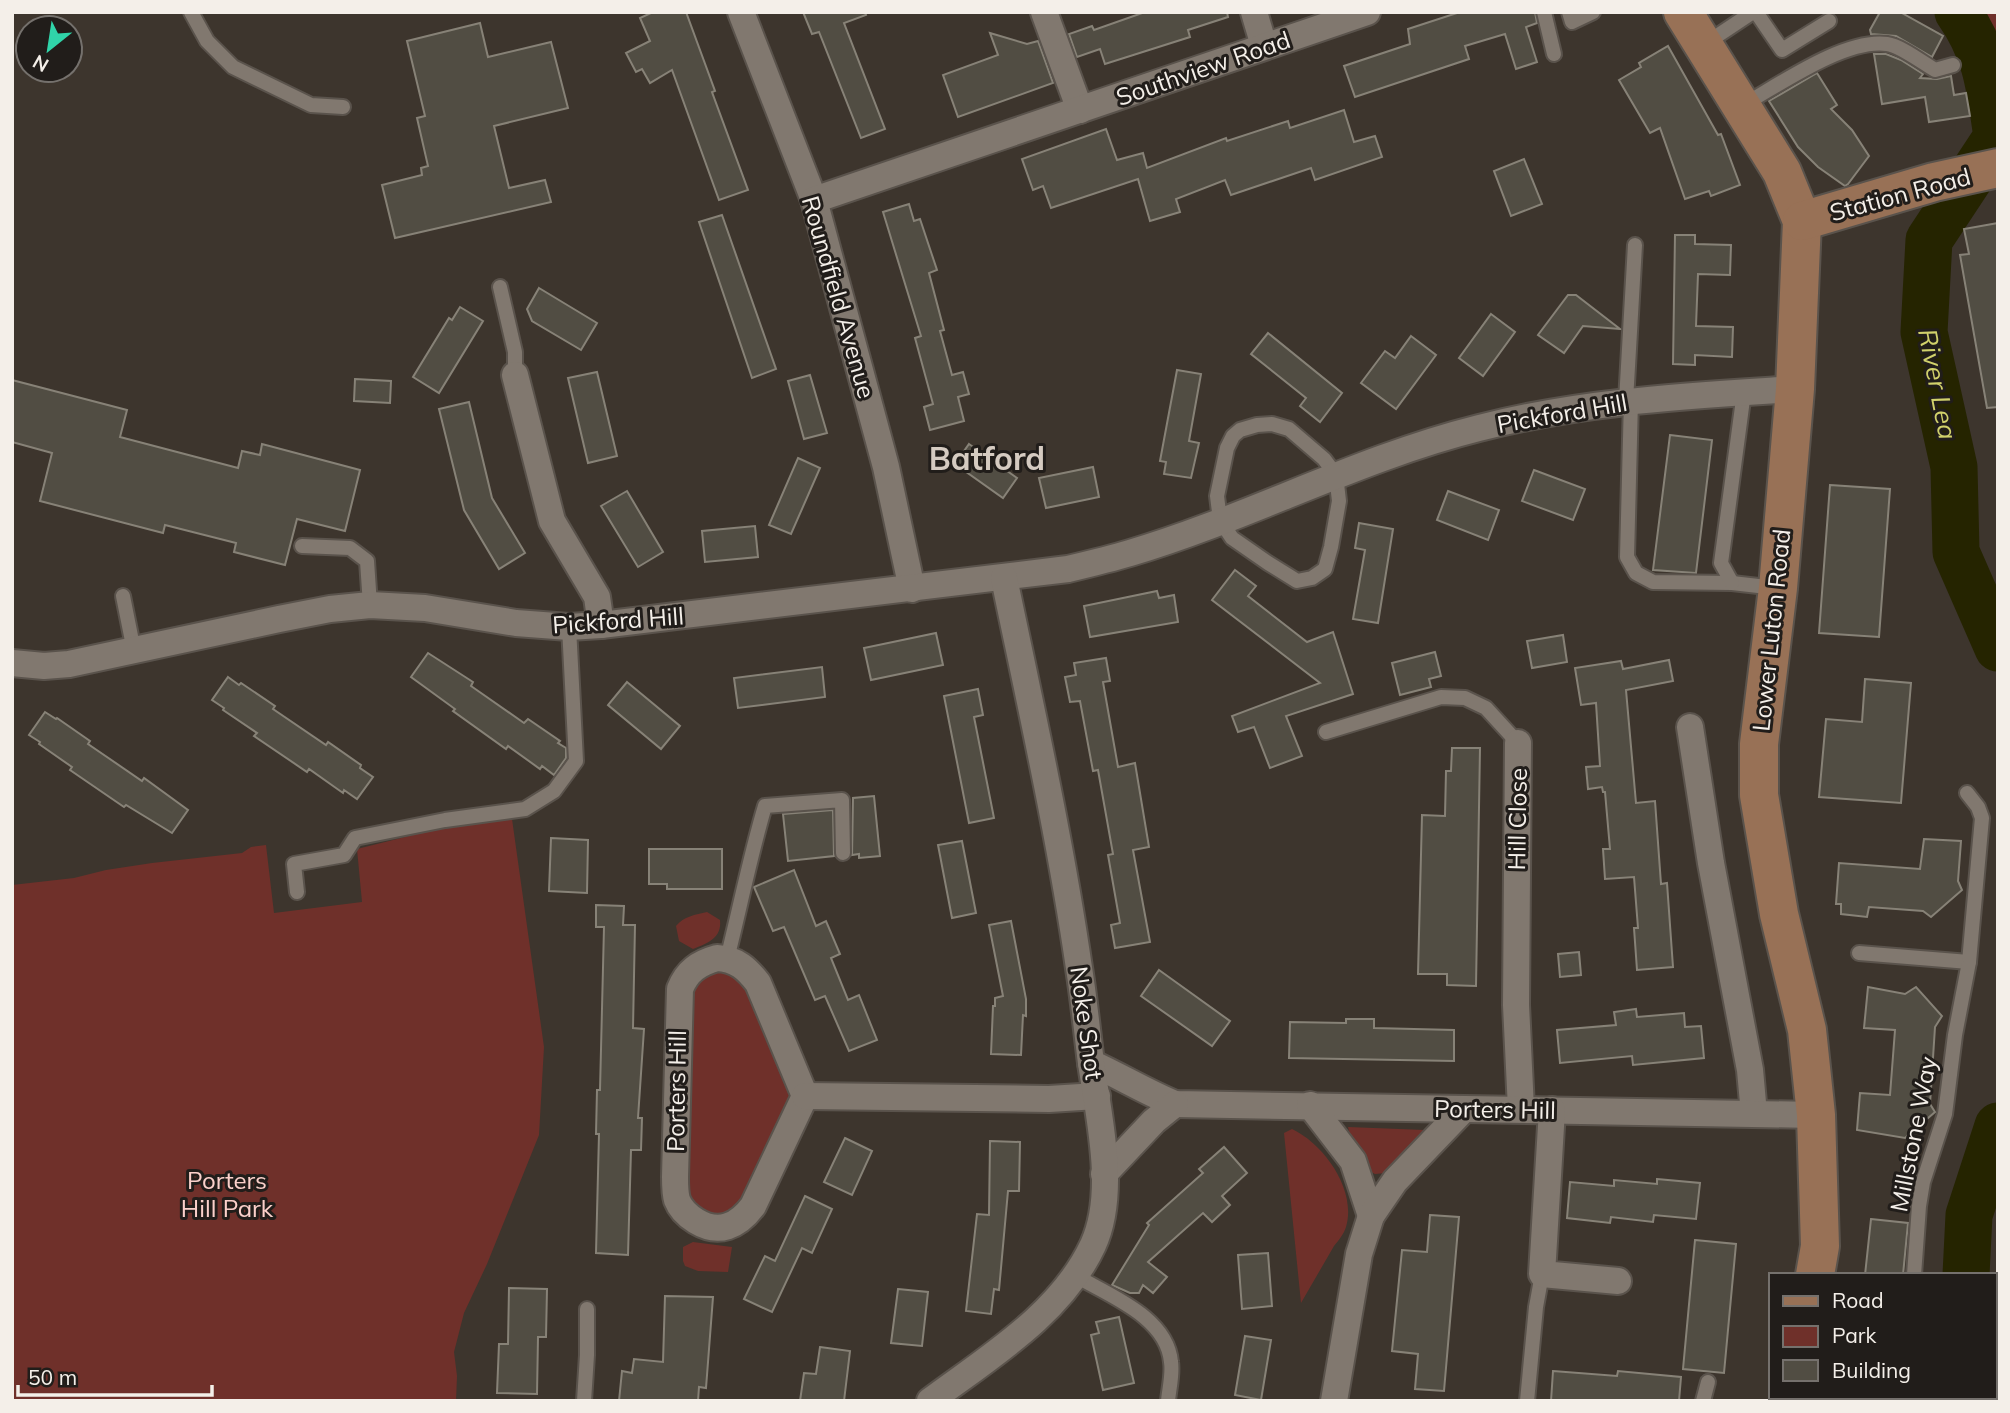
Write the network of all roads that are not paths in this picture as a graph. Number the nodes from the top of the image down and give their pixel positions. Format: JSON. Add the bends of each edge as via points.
{"nodes":[{"id":1,"x":191,"y":12,"type":"edge"},
{"id":2,"x":741,"y":12,"type":"edge"},
{"id":3,"x":1044,"y":12,"type":"edge"},
{"id":4,"x":1254,"y":12,"type":"edge"},
{"id":5,"x":1367,"y":12,"type":"edge"},
{"id":6,"x":1544,"y":12,"type":"edge"},
{"id":7,"x":1569,"y":12,"type":"edge"},
{"id":8,"x":1593,"y":12,"type":"edge"},
{"id":9,"x":1683,"y":12,"type":"edge"},
{"id":10,"x":1755,"y":12,"type":"edge"},
{"id":11,"x":1829,"y":21,"type":"dead end"},
{"id":12,"x":1703,"y":45,"type":"junction"},
{"id":13,"x":1264,"y":46,"type":"junction"},
{"id":14,"x":1554,"y":54,"type":"dead end"},
{"id":15,"x":1953,"y":65,"type":"dead end"},
{"id":16,"x":1743,"y":106,"type":"junction"},
{"id":17,"x":343,"y":107,"type":"dead end"},
{"id":18,"x":1080,"y":110,"type":"junction"},
{"id":19,"x":1998,"y":168,"type":"edge"},
{"id":20,"x":814,"y":200,"type":"junction"},
{"id":21,"x":1802,"y":221,"type":"junction"},
{"id":22,"x":1635,"y":245,"type":"dead end"},
{"id":23,"x":500,"y":287,"type":"dead end"},
{"id":24,"x":515,"y":375,"type":"joint"},
{"id":25,"x":1795,"y":389,"type":"junction"},
{"id":26,"x":1744,"y":392,"type":"junction"},
{"id":27,"x":1628,"y":400,"type":"junction"},
{"id":28,"x":1336,"y":475,"type":"junction"},
{"id":29,"x":1220,"y":520,"type":"junction"},
{"id":30,"x":302,"y":546,"type":"dead end"},
{"id":31,"x":1004,"y":578,"type":"junction"},
{"id":32,"x":1732,"y":583,"type":"junction"},
{"id":33,"x":912,"y":589,"type":"junction"},
{"id":34,"x":1778,"y":589,"type":"junction"},
{"id":35,"x":123,"y":596,"type":"dead end"},
{"id":36,"x":370,"y":605,"type":"junction"},
{"id":37,"x":601,"y":625,"type":"junction"},
{"id":38,"x":569,"y":627,"type":"junction"},
{"id":39,"x":134,"y":651,"type":"junction"},
{"id":40,"x":12,"y":663,"type":"edge"},
{"id":41,"x":1690,"y":727,"type":"dead end"},
{"id":42,"x":1326,"y":732,"type":"dead end"},
{"id":43,"x":1518,"y":743,"type":"joint"},
{"id":44,"x":1967,"y":793,"type":"dead end"},
{"id":45,"x":843,"y":853,"type":"dead end"},
{"id":46,"x":297,"y":892,"type":"dead end"},
{"id":47,"x":1859,"y":953,"type":"dead end"},
{"id":48,"x":727,"y":959,"type":"junction"},
{"id":49,"x":1969,"y":962,"type":"junction"},
{"id":50,"x":1091,"y":1063,"type":"junction"},
{"id":51,"x":805,"y":1096,"type":"junction"},
{"id":52,"x":1097,"y":1096,"type":"junction"},
{"id":53,"x":1175,"y":1104,"type":"junction"},
{"id":54,"x":1310,"y":1105,"type":"junction"},
{"id":55,"x":1464,"y":1109,"type":"junction"},
{"id":56,"x":1521,"y":1109,"type":"junction"},
{"id":57,"x":1552,"y":1110,"type":"junction"},
{"id":58,"x":1754,"y":1114,"type":"junction"},
{"id":59,"x":1816,"y":1115,"type":"junction"},
{"id":60,"x":1104,"y":1174,"type":"junction"},
{"id":61,"x":1371,"y":1216,"type":"junction"},
{"id":62,"x":1815,"y":1273,"type":"edge"},
{"id":63,"x":1914,"y":1273,"type":"edge"},
{"id":64,"x":1542,"y":1274,"type":"junction"},
{"id":65,"x":1076,"y":1276,"type":"junction"},
{"id":66,"x":1618,"y":1281,"type":"dead end"},
{"id":67,"x":587,"y":1309,"type":"dead end"},
{"id":68,"x":1708,"y":1382,"type":"dead end"},
{"id":69,"x":584,"y":1401,"type":"edge"},
{"id":70,"x":930,"y":1401,"type":"edge"},
{"id":71,"x":1168,"y":1401,"type":"edge"},
{"id":72,"x":1334,"y":1401,"type":"edge"},
{"id":73,"x":1527,"y":1401,"type":"edge"},
{"id":74,"x":1703,"y":1401,"type":"edge"}],
"edges":[{"from":1,"to":17,"type":"lane","via":[[207,41],[233,67],[311,105]]},
{"from":2,"to":20,"type":"street","name":"Roundfield Avenue"},
{"from":3,"to":18,"type":"street"},
{"from":4,"to":13,"type":"street"},
{"from":5,"to":13,"type":"street","name":"Southview Road"},
{"from":6,"to":14,"type":"lane"},
{"from":7,"to":8,"type":"lane","via":[[1572,22]]},
{"from":9,"to":12,"type":"main road","name":"Lower Luton Road"},
{"from":10,"to":11,"type":"lane","via":[[1783,50]]},
{"from":10,"to":12,"type":"lane"},
{"from":12,"to":16,"type":"main road","name":"Lower Luton Road"},
{"from":13,"to":18,"type":"street","name":"Southview Road"},
{"from":15,"to":16,"type":"lane","via":[[1935,71],[1890,44],[1876,44],[1833,54]]},
{"from":16,"to":21,"type":"main road","name":"Lower Luton Road","via":[[1782,172]]},
{"from":18,"to":20,"type":"street","name":"Southview Road"},
{"from":19,"to":21,"type":"main road","name":"Station Road"},
{"from":20,"to":33,"type":"street","name":"Roundfield Avenue","via":[[886,467]]},
{"from":21,"to":25,"type":"main road","name":"Lower Luton Road"},
{"from":22,"to":27,"type":"lane"},
{"from":23,"to":24,"type":"lane","via":[[515,352]]},
{"from":24,"to":37,"type":"street","via":[[550,514],[597,597]]},
{"from":25,"to":26,"type":"street","name":"Pickford Hill"},
{"from":25,"to":34,"type":"main road","name":"Lower Luton Road"},
{"from":26,"to":27,"type":"street","name":"Pickford Hill"},
{"from":26,"to":32,"type":"lane","via":[[1721,564]]},
{"from":27,"to":28,"type":"street","name":"Pickford Hill","via":[[1478,428]]},
{"from":27,"to":32,"type":"lane","via":[[1627,556],[1636,573],[1653,582]]},
{"from":28,"to":29,"type":"street","name":"Pickford Hill"},
{"from":28,"to":29,"type":"lane","via":[[1324,458],[1289,429],[1272,424],[1240,430],[1227,448],[1217,496]]},
{"from":28,"to":29,"type":"lane","via":[[1339,500],[1331,547],[1325,569],[1312,579],[1297,581],[1268,564],[1232,538]]},
{"from":29,"to":31,"type":"street","name":"Pickford Hill","via":[[1131,553],[1068,569]]},
{"from":30,"to":36,"type":"lane","via":[[349,548],[366,561]]},
{"from":31,"to":33,"type":"street","name":"Pickford Hill"},
{"from":31,"to":50,"type":"street","name":"Noke Shot","via":[[1051,806]]},
{"from":32,"to":34,"type":"lane"},
{"from":33,"to":37,"type":"street","name":"Pickford Hill"},
{"from":34,"to":59,"type":"main road","name":"Lower Luton Road","via":[[1759,744],[1759,795],[1779,914],[1807,1030]]},
{"from":35,"to":39,"type":"lane"},
{"from":36,"to":38,"type":"street","name":"Pickford Hill"},
{"from":36,"to":39,"type":"street","name":"Pickford Hill","via":[[305,614]]},
{"from":37,"to":38,"type":"street","name":"Pickford Hill"},
{"from":38,"to":46,"type":"lane","via":[[576,761],[554,791],[525,809],[355,838],[344,855],[294,864]]},
{"from":39,"to":40,"type":"street","name":"Pickford Hill","via":[[69,664]]},
{"from":41,"to":58,"type":"street"},
{"from":42,"to":43,"type":"lane","name":"Hill Close","via":[[1441,697],[1465,698],[1486,708]]},
{"from":43,"to":56,"type":"street","name":"Hill Close","via":[[1516,1005]]},
{"from":44,"to":49,"type":"lane","name":"Millstone Way","via":[[1982,818]]},
{"from":45,"to":48,"type":"lane","via":[[842,800],[765,806]]},
{"from":47,"to":49,"type":"lane"},
{"from":48,"to":51,"type":"street","via":[[747,969],[758,983]]},
{"from":48,"to":51,"type":"street","name":"Porters Hill","via":[[705,961],[694,968],[680,989],[675,1177],[678,1203],[684,1210],[712,1228],[722,1229],[745,1217]]},
{"from":49,"to":63,"type":"lane","name":"Millstone Way","via":[[1945,1114],[1921,1194]]},
{"from":50,"to":52,"type":"street","name":"Noke Shot"},
{"from":50,"to":53,"type":"street","name":"Porters Hill"},
{"from":51,"to":52,"type":"street"},
{"from":52,"to":60,"type":"street","name":"Noke Shot"},
{"from":53,"to":54,"type":"street","name":"Porters Hill"},
{"from":53,"to":60,"type":"street"},
{"from":54,"to":55,"type":"street","name":"Porters Hill"},
{"from":54,"to":61,"type":"street","via":[[1353,1161]]},
{"from":55,"to":56,"type":"street","name":"Porters Hill"},
{"from":55,"to":61,"type":"street","via":[[1395,1181]]},
{"from":56,"to":57,"type":"street","name":"Porters Hill"},
{"from":57,"to":58,"type":"street","name":"Porters Hill"},
{"from":57,"to":64,"type":"street"},
{"from":58,"to":59,"type":"street","name":"Porters Hill"},
{"from":59,"to":62,"type":"main road","name":"Lower Luton Road","via":[[1820,1246]]},
{"from":60,"to":65,"type":"street","name":"Noke Shot","via":[[1101,1221]]},
{"from":61,"to":72,"type":"street","via":[[1359,1254]]},
{"from":64,"to":66,"type":"street"},
{"from":64,"to":73,"type":"lane"},
{"from":65,"to":70,"type":"street","name":"Noke Shot","via":[[1055,1303]]},
{"from":65,"to":71,"type":"lane","via":[[1143,1315],[1164,1339],[1171,1362]]},
{"from":67,"to":69,"type":"lane"},
{"from":68,"to":74,"type":"lane"}]}
